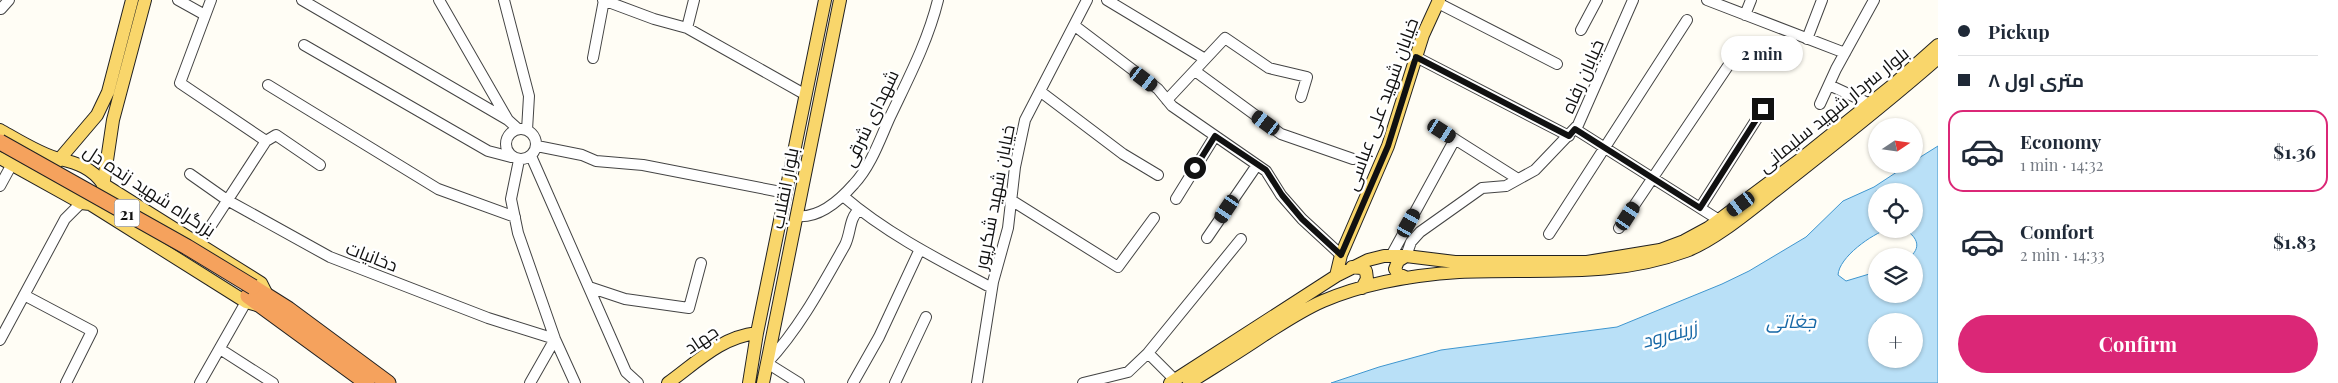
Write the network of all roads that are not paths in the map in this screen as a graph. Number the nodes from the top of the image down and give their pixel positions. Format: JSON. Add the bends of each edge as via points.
{"nodes":[{"id":1,"x":8,"y":0,"type":"edge"},
{"id":2,"x":132,"y":0,"type":"edge"},
{"id":3,"x":145,"y":0,"type":"edge"},
{"id":4,"x":178,"y":0,"type":"edge"},
{"id":5,"x":211,"y":0,"type":"edge"},
{"id":6,"x":302,"y":0,"type":"edge"},
{"id":7,"x":439,"y":0,"type":"edge"},
{"id":8,"x":504,"y":0,"type":"edge"},
{"id":9,"x":604,"y":0,"type":"edge"},
{"id":10,"x":694,"y":0,"type":"edge"},
{"id":11,"x":825,"y":0,"type":"edge"},
{"id":12,"x":840,"y":0,"type":"edge"},
{"id":13,"x":938,"y":0,"type":"edge"},
{"id":14,"x":1087,"y":0,"type":"edge"},
{"id":15,"x":1108,"y":0,"type":"edge"},
{"id":16,"x":1597,"y":0,"type":"edge"},
{"id":17,"x":1633,"y":0,"type":"edge"},
{"id":18,"x":1708,"y":0,"type":"edge"},
{"id":19,"x":1751,"y":0,"type":"edge"},
{"id":20,"x":1822,"y":0,"type":"edge"},
{"id":21,"x":1874,"y":0,"type":"edge"},
{"id":22,"x":1439,"y":1,"type":"edge"},
{"id":23,"x":2,"y":9,"type":"dead end"},
{"id":24,"x":205,"y":15,"type":"junction"},
{"id":25,"x":1745,"y":15,"type":"junction"},
{"id":26,"x":1687,"y":20,"type":"dead end"},
{"id":27,"x":1075,"y":26,"type":"junction"},
{"id":28,"x":687,"y":28,"type":"junction"},
{"id":29,"x":1582,"y":30,"type":"dead end"},
{"id":30,"x":1807,"y":38,"type":"junction"},
{"id":31,"x":1938,"y":44,"type":"edge"},
{"id":32,"x":304,"y":45,"type":"dead end"},
{"id":33,"x":1845,"y":53,"type":"junction"},
{"id":34,"x":1416,"y":57,"type":"junction"},
{"id":35,"x":593,"y":58,"type":"dead end"},
{"id":36,"x":1938,"y":58,"type":"edge"},
{"id":37,"x":1205,"y":59,"type":"junction"},
{"id":38,"x":1557,"y":64,"type":"dead end"},
{"id":39,"x":1728,"y":66,"type":"dead end"},
{"id":40,"x":1195,"y":71,"type":"junction"},
{"id":41,"x":1829,"y":84,"type":"junction"},
{"id":42,"x":268,"y":85,"type":"dead end"},
{"id":43,"x":108,"y":92,"type":"junction"},
{"id":44,"x":1041,"y":92,"type":"junction"},
{"id":45,"x":806,"y":94,"type":"junction"},
{"id":46,"x":120,"y":95,"type":"junction"},
{"id":47,"x":1301,"y":97,"type":"dead end"},
{"id":48,"x":1167,"y":100,"type":"junction"},
{"id":49,"x":1820,"y":104,"type":"dead end"},
{"id":50,"x":1870,"y":104,"type":"junction"},
{"id":51,"x":1763,"y":109,"type":"dead end"},
{"id":52,"x":508,"y":120,"type":"junction"},
{"id":53,"x":0,"y":130,"type":"edge"},
{"id":54,"x":522,"y":130,"type":"junction"},
{"id":55,"x":1442,"y":131,"type":"dead end"},
{"id":56,"x":1572,"y":133,"type":"junction"},
{"id":57,"x":1215,"y":136,"type":"junction"},
{"id":58,"x":1455,"y":139,"type":"junction"},
{"id":59,"x":19,"y":140,"type":"junction"},
{"id":60,"x":266,"y":141,"type":"junction"},
{"id":61,"x":0,"y":142,"type":"edge"},
{"id":62,"x":537,"y":146,"type":"junction"},
{"id":63,"x":1604,"y":147,"type":"junction"},
{"id":64,"x":0,"y":153,"type":"edge"},
{"id":65,"x":531,"y":156,"type":"junction"},
{"id":66,"x":0,"y":158,"type":"edge"},
{"id":67,"x":515,"y":158,"type":"junction"},
{"id":68,"x":1353,"y":159,"type":"dead end"},
{"id":69,"x":60,"y":160,"type":"junction"},
{"id":70,"x":12,"y":164,"type":"junction"},
{"id":71,"x":1257,"y":164,"type":"junction"},
{"id":72,"x":320,"y":165,"type":"dead end"},
{"id":73,"x":190,"y":174,"type":"dead end"},
{"id":74,"x":1158,"y":175,"type":"dead end"},
{"id":75,"x":1652,"y":178,"type":"junction"},
{"id":76,"x":1518,"y":179,"type":"junction"},
{"id":77,"x":103,"y":184,"type":"junction"},
{"id":78,"x":0,"y":186,"type":"edge"},
{"id":79,"x":52,"y":186,"type":"junction"},
{"id":80,"x":786,"y":193,"type":"junction"},
{"id":81,"x":843,"y":196,"type":"junction"},
{"id":82,"x":126,"y":198,"type":"junction"},
{"id":83,"x":1176,"y":199,"type":"dead end"},
{"id":84,"x":227,"y":200,"type":"junction"},
{"id":85,"x":1011,"y":200,"type":"junction"},
{"id":86,"x":85,"y":203,"type":"junction"},
{"id":87,"x":1700,"y":208,"type":"junction"},
{"id":88,"x":859,"y":210,"type":"junction"},
{"id":89,"x":782,"y":213,"type":"junction"},
{"id":90,"x":796,"y":216,"type":"junction"},
{"id":91,"x":515,"y":218,"type":"junction"},
{"id":92,"x":1154,"y":218,"type":"dead end"},
{"id":93,"x":1719,"y":220,"type":"junction"},
{"id":94,"x":116,"y":221,"type":"junction"},
{"id":95,"x":1619,"y":228,"type":"dead end"},
{"id":96,"x":1549,"y":234,"type":"dead end"},
{"id":97,"x":1207,"y":238,"type":"dead end"},
{"id":98,"x":1241,"y":239,"type":"dead end"},
{"id":99,"x":199,"y":244,"type":"junction"},
{"id":100,"x":920,"y":249,"type":"junction"},
{"id":101,"x":1341,"y":255,"type":"junction"},
{"id":102,"x":1391,"y":256,"type":"junction"},
{"id":103,"x":1406,"y":256,"type":"junction"},
{"id":104,"x":701,"y":263,"type":"dead end"},
{"id":105,"x":1352,"y":267,"type":"junction"},
{"id":106,"x":1336,"y":276,"type":"junction"},
{"id":107,"x":1407,"y":278,"type":"junction"},
{"id":108,"x":589,"y":286,"type":"junction"},
{"id":109,"x":992,"y":288,"type":"junction"},
{"id":110,"x":1362,"y":288,"type":"junction"},
{"id":111,"x":24,"y":295,"type":"junction"},
{"id":112,"x":249,"y":295,"type":"junction"},
{"id":113,"x":265,"y":302,"type":"junction"},
{"id":114,"x":926,"y":316,"type":"dead end"},
{"id":115,"x":757,"y":333,"type":"junction"},
{"id":116,"x":555,"y":339,"type":"junction"},
{"id":117,"x":0,"y":340,"type":"edge"},
{"id":118,"x":220,"y":349,"type":"junction"},
{"id":119,"x":1148,"y":353,"type":"junction"},
{"id":120,"x":767,"y":363,"type":"junction"},
{"id":121,"x":1172,"y":381,"type":"edge"},
{"id":122,"x":66,"y":383,"type":"edge"},
{"id":123,"x":200,"y":383,"type":"edge"},
{"id":124,"x":273,"y":383,"type":"edge"},
{"id":125,"x":368,"y":383,"type":"edge"},
{"id":126,"x":388,"y":383,"type":"edge"},
{"id":127,"x":530,"y":383,"type":"edge"},
{"id":128,"x":575,"y":383,"type":"edge"},
{"id":129,"x":638,"y":383,"type":"edge"},
{"id":130,"x":668,"y":383,"type":"edge"},
{"id":131,"x":749,"y":383,"type":"edge"},
{"id":132,"x":763,"y":383,"type":"edge"},
{"id":133,"x":799,"y":383,"type":"edge"},
{"id":134,"x":854,"y":383,"type":"edge"},
{"id":135,"x":895,"y":383,"type":"edge"},
{"id":136,"x":977,"y":383,"type":"edge"},
{"id":137,"x":1082,"y":383,"type":"edge"},
{"id":138,"x":1189,"y":383,"type":"edge"}],
"edges":[{"from":1,"to":23,"type":"street"},
{"from":2,"to":43,"type":"main road"},
{"from":3,"to":46,"type":"main road"},
{"from":4,"to":24,"type":"street"},
{"from":5,"to":24,"type":"street"},
{"from":6,"to":52,"type":"street"},
{"from":7,"to":52,"type":"street"},
{"from":8,"to":54,"type":"street","via":[[529,96]]},
{"from":9,"to":28,"type":"street"},
{"from":9,"to":35,"type":"street"},
{"from":10,"to":28,"type":"street"},
{"from":11,"to":45,"type":"main road","name":"بلوار انقلاب"},
{"from":12,"to":90,"type":"main road","name":"بلوار انقلاب"},
{"from":13,"to":81,"type":"street","name":"شهدای شرقی","via":[[921,51],[868,164]]},
{"from":14,"to":27,"type":"street","name":"خیابان شهید شکرپور"},
{"from":15,"to":37,"type":"street"},
{"from":16,"to":29,"type":"street"},
{"from":17,"to":56,"type":"street","name":"خیابان رفاه"},
{"from":18,"to":25,"type":"street"},
{"from":19,"to":25,"type":"street"},
{"from":20,"to":30,"type":"street"},
{"from":21,"to":33,"type":"street"},
{"from":22,"to":34,"type":"main road","name":"خیابان شهید علی عباسی"},
{"from":22,"to":38,"type":"street"},
{"from":24,"to":60,"type":"street","via":[[180,83]]},
{"from":25,"to":30,"type":"street"},
{"from":26,"to":63,"type":"street"},
{"from":27,"to":44,"type":"street","name":"خیابان شهید شکرپور"},
{"from":27,"to":48,"type":"street","via":[[1158,89]]},
{"from":28,"to":45,"type":"street"},
{"from":30,"to":33,"type":"street"},
{"from":31,"to":50,"type":"main road","name":"بلوار سردار شهید سلیمانی"},
{"from":32,"to":67,"type":"street","via":[[488,151]]},
{"from":33,"to":41,"type":"street"},
{"from":34,"to":56,"type":"street"},
{"from":34,"to":101,"type":"main road","name":"خیابان شهید علی عباسی","via":[[1388,146]]},
{"from":36,"to":107,"type":"main road","name":"بلوار سردار شهید سلیمانی","via":[[1900,92],[1759,203],[1688,250],[1637,265],[1610,269],[1460,272]]},
{"from":37,"to":40,"type":"street"},
{"from":37,"to":47,"type":"street","via":[[1225,38],[1268,68],[1307,77]]},
{"from":39,"to":75,"type":"street"},
{"from":40,"to":48,"type":"street"},
{"from":40,"to":68,"type":"street","via":[[1281,134]]},
{"from":41,"to":49,"type":"street"},
{"from":41,"to":50,"type":"street"},
{"from":42,"to":91,"type":"street","via":[[438,189]]},
{"from":43,"to":46,"type":"main road"},
{"from":43,"to":69,"type":"main road","via":[[97,115]]},
{"from":44,"to":74,"type":"street","via":[[1124,154]]},
{"from":44,"to":85,"type":"street","name":"خیابان شهید شکرپور","via":[[1025,120]]},
{"from":45,"to":80,"type":"main road","name":"بلوار انقلاب"},
{"from":46,"to":77,"type":"main road"},
{"from":48,"to":57,"type":"street"},
{"from":50,"to":93,"type":"main road","name":"بلوار سردار شهید سلیمانی"},
{"from":51,"to":87,"type":"street"},
{"from":52,"to":54,"type":"street"},
{"from":53,"to":59,"type":"main road","name":"بزرگراه شهید زنده دل"},
{"from":54,"to":62,"type":"street","via":[[534,136]]},
{"from":54,"to":67,"type":"street","via":[[513,131],[506,140],[507,150]]},
{"from":55,"to":58,"type":"street"},
{"from":56,"to":63,"type":"street"},
{"from":56,"to":76,"type":"street","name":"خیابان رفاه","via":[[1534,170]]},
{"from":57,"to":71,"type":"street"},
{"from":57,"to":83,"type":"street"},
{"from":58,"to":76,"type":"street"},
{"from":58,"to":102,"type":"street"},
{"from":59,"to":69,"type":"main road","name":"بزرگراه شهید زنده دل"},
{"from":59,"to":70,"type":"main road","via":[[24,147],[24,156]]},
{"from":60,"to":72,"type":"street","via":[[276,136]]},
{"from":60,"to":84,"type":"street"},
{"from":61,"to":112,"type":"highway","number":"21","bridge":true,"via":[[141,221]]},
{"from":62,"to":65,"type":"street"},
{"from":62,"to":80,"type":"street","via":[[596,161],[642,165]]},
{"from":63,"to":75,"type":"street"},
{"from":63,"to":96,"type":"street"},
{"from":64,"to":112,"type":"highway","number":"21","via":[[46,176]]},
{"from":65,"to":67,"type":"street"},
{"from":65,"to":108,"type":"street"},
{"from":66,"to":70,"type":"main road","name":"بزرگراه شهید زنده دل"},
{"from":67,"to":91,"type":"street","via":[[511,199]]},
{"from":69,"to":77,"type":"main road","name":"بزرگراه شهید زنده دل","via":[[73,161]]},
{"from":69,"to":79,"type":"main road","via":[[50,170]]},
{"from":70,"to":78,"type":"street"},
{"from":70,"to":79,"type":"main road","name":"بزرگراه شهید زنده دل"},
{"from":71,"to":97,"type":"street"},
{"from":71,"to":101,"type":"street","via":[[1266,170],[1302,219]]},
{"from":73,"to":84,"type":"street","name":"دخانیات"},
{"from":75,"to":87,"type":"street"},
{"from":75,"to":95,"type":"street"},
{"from":76,"to":103,"type":"street","name":"خیابان رفاه","via":[[1506,186],[1482,188],[1420,232],[1411,242]]},
{"from":77,"to":82,"type":"main road","name":"بزرگراه شهید زنده دل"},
{"from":77,"to":86,"type":"main road","via":[[103,193],[98,201]]},
{"from":79,"to":86,"type":"main road","name":"بزرگراه شهید زنده دل"},
{"from":80,"to":89,"type":"main road","name":"بلوار انقلاب"},
{"from":81,"to":88,"type":"street"},
{"from":81,"to":90,"type":"street","name":"شهدای شرقی","via":[[819,213]]},
{"from":82,"to":94,"type":"main road","via":[[114,208]]},
{"from":82,"to":99,"type":"main road","name":"بزرگراه شهید زنده دل"},
{"from":84,"to":99,"type":"street"},
{"from":84,"to":116,"type":"street","name":"دخانیات","via":[[330,257],[488,318]]},
{"from":85,"to":92,"type":"street","via":[[1118,267]]},
{"from":85,"to":109,"type":"street","name":"خیابان شهید شکرپور","via":[[1008,228]]},
{"from":86,"to":94,"type":"main road","name":"بزرگراه شهید زنده دل"},
{"from":86,"to":111,"type":"street","via":[[65,219]]},
{"from":87,"to":93,"type":"street"},
{"from":88,"to":100,"type":"street"},
{"from":88,"to":120,"type":"street","via":[[854,214],[846,242],[798,326]]},
{"from":89,"to":90,"type":"main road"},
{"from":89,"to":115,"type":"main road","name":"بلوار انقلاب"},
{"from":90,"to":120,"type":"main road","name":"بلوار انقلاب"},
{"from":91,"to":116,"type":"street"},
{"from":93,"to":103,"type":"main road","name":"بلوار سردار شهید سلیمانی","via":[[1684,241],[1660,250],[1586,262],[1455,262]]},
{"from":94,"to":112,"type":"main road","name":"بزرگراه شهید زنده دل"},
{"from":98,"to":119,"type":"street"},
{"from":99,"to":113,"type":"main road","name":"بزرگراه شهید زنده دل","via":[[261,282]]},
{"from":100,"to":109,"type":"street"},
{"from":100,"to":134,"type":"street"},
{"from":101,"to":106,"type":"main road","name":"خیابان شهید علی عباسی"},
{"from":102,"to":103,"type":"main road","name":"بلوار سردار شهید سلیمانی"},
{"from":102,"to":105,"type":"main road","name":"بلوار سردار شهید سلیمانی"},
{"from":103,"to":107,"type":"main road","via":[[1398,261],[1395,269]]},
{"from":104,"to":108,"type":"street","via":[[689,308],[625,299]]},
{"from":105,"to":106,"type":"main road","name":"بلوار سردار شهید سلیمانی"},
{"from":105,"to":110,"type":"main road","via":[[1366,271],[1367,279]]},
{"from":106,"to":121,"type":"main road","name":"بلوار سردار شهید سلیمانی"},
{"from":107,"to":110,"type":"main road","name":"بلوار سردار شهید سلیمانی"},
{"from":108,"to":129,"type":"street","via":[[626,372]]},
{"from":109,"to":136,"type":"street","name":"خیابان شهید شکرپور"},
{"from":110,"to":138,"type":"main road","name":"بلوار سردار شهید سلیمانی","via":[[1322,301],[1298,314]]},
{"from":111,"to":117,"type":"street"},
{"from":111,"to":122,"type":"street","via":[[92,332]]},
{"from":112,"to":113,"type":"highway","name":"بزرگراه شهید زنده دل","number":"21"},
{"from":112,"to":118,"type":"street"},
{"from":113,"to":125,"type":"highway","name":"بزرگراه شهید زنده دل","number":"21"},
{"from":113,"to":126,"type":"highway","name":"بزرگراه شهید زنده دل","number":"21","via":[[288,309]]},
{"from":114,"to":135,"type":"street"},
{"from":115,"to":130,"type":"main road","name":"جهاد","via":[[741,334],[726,340]]},
{"from":115,"to":131,"type":"main road","name":"بلوار انقلاب"},
{"from":116,"to":127,"type":"street"},
{"from":116,"to":128,"type":"street"},
{"from":118,"to":123,"type":"street"},
{"from":118,"to":124,"type":"street"},
{"from":119,"to":121,"type":"street"},
{"from":119,"to":137,"type":"street","via":[[1128,372]]},
{"from":120,"to":132,"type":"main road","name":"بلوار انقلاب"},
{"from":120,"to":133,"type":"street"}]}
